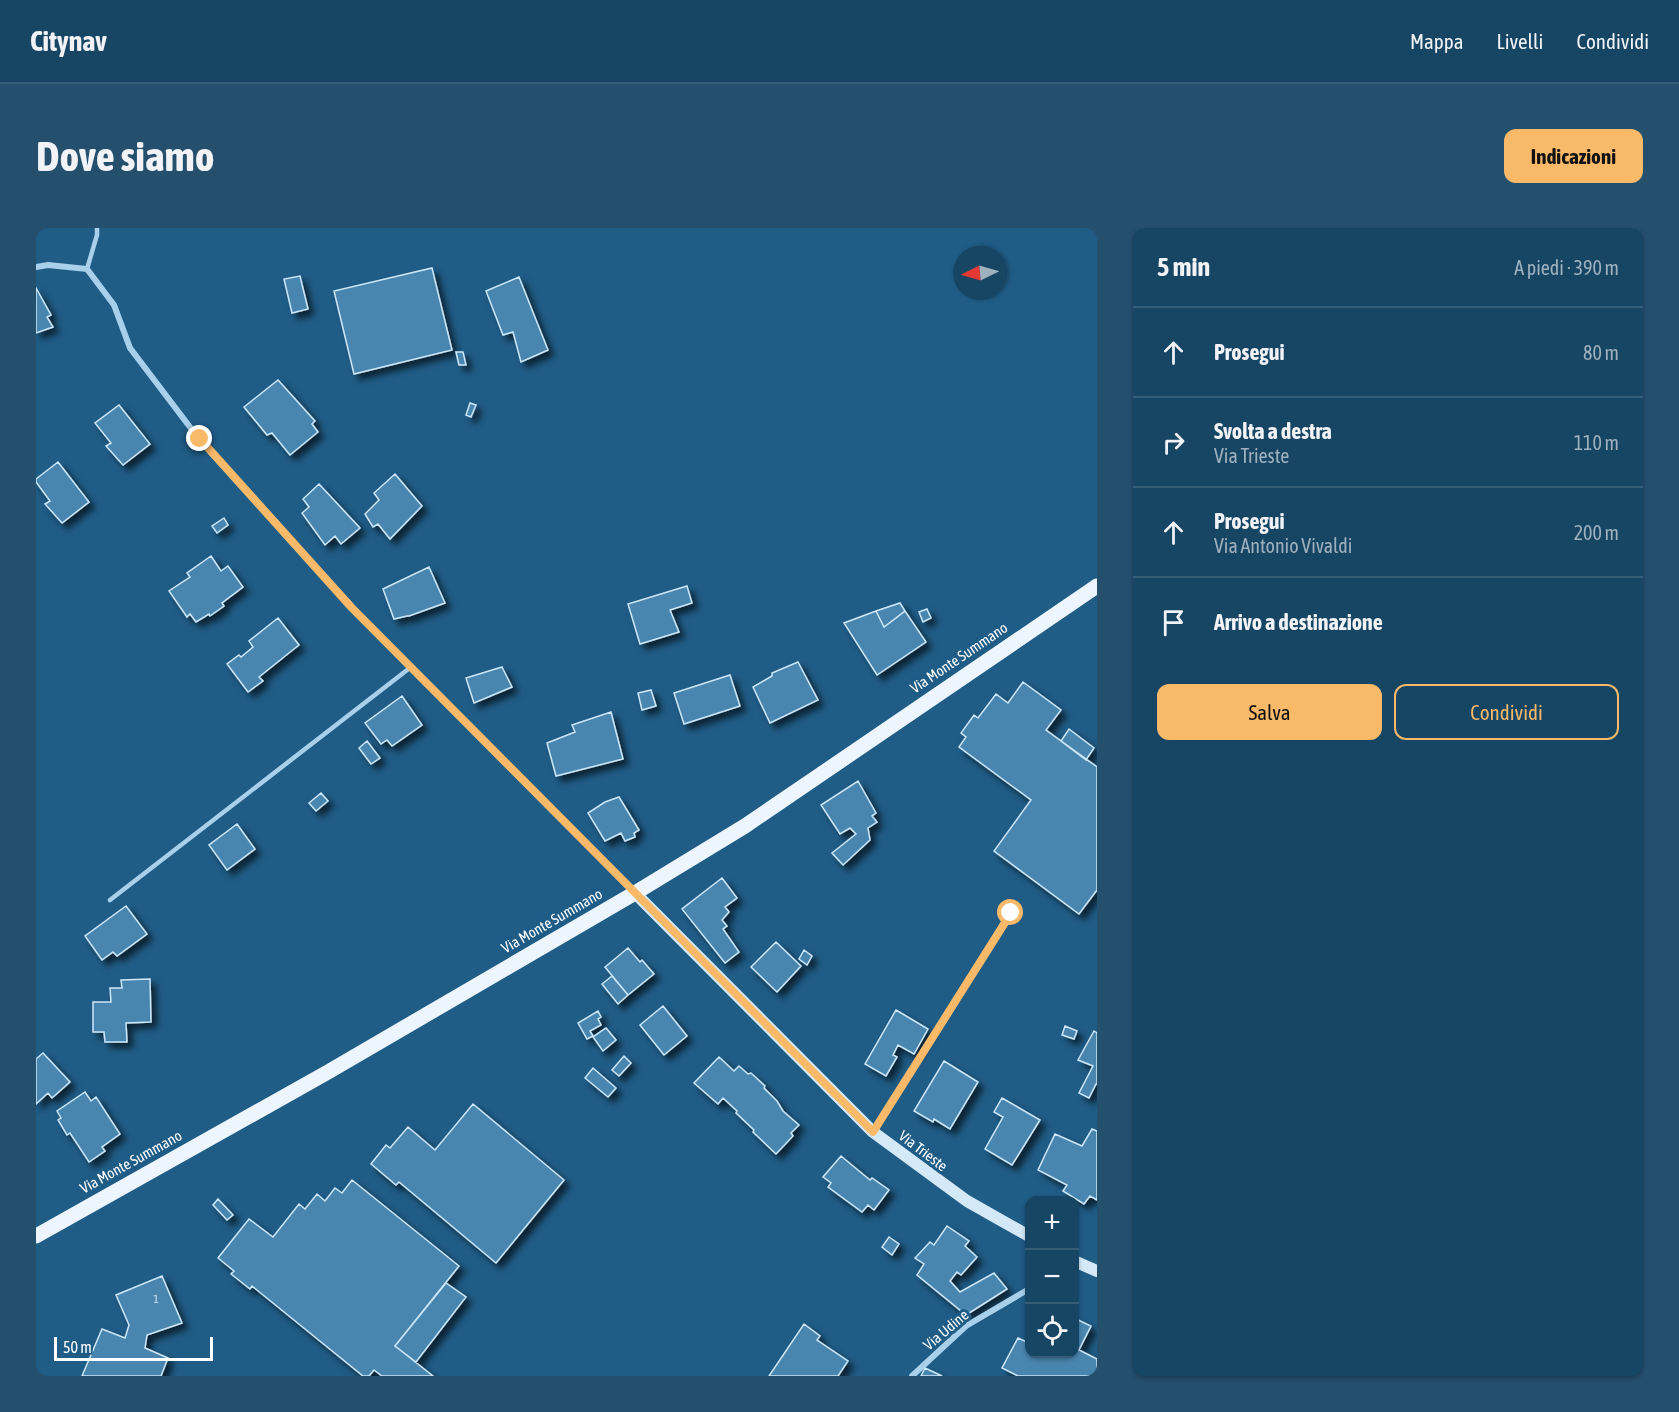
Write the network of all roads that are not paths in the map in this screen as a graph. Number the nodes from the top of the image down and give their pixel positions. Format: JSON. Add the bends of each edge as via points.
{"nodes":[{"id":1,"x":97,"y":228,"type":"edge"},
{"id":2,"x":36,"y":267,"type":"edge"},
{"id":3,"x":87,"y":269,"type":"junction"},
{"id":4,"x":1097,"y":586,"type":"edge"},
{"id":5,"x":411,"y":667,"type":"junction"},
{"id":6,"x":635,"y":893,"type":"junction"},
{"id":7,"x":110,"y":900,"type":"dead end"},
{"id":8,"x":1011,"y":913,"type":"dead end"},
{"id":9,"x":873,"y":1132,"type":"junction"},
{"id":10,"x":1025,"y":1234,"type":"edge"},
{"id":11,"x":36,"y":1236,"type":"edge"},
{"id":12,"x":1079,"y":1263,"type":"edge"},
{"id":13,"x":1097,"y":1271,"type":"edge"},
{"id":14,"x":1025,"y":1291,"type":"edge"},
{"id":15,"x":912,"y":1376,"type":"edge"}],
"edges":[{"from":1,"to":3,"type":"lane"},
{"from":2,"to":3,"type":"street"},
{"from":3,"to":5,"type":"street","via":[[114,305],[130,348],[200,439],[352,608]]},
{"from":4,"to":6,"type":"main road","name":"Via Monte Summano","via":[[745,826]]},
{"from":5,"to":6,"type":"street"},
{"from":5,"to":7,"type":"lane"},
{"from":6,"to":9,"type":"street","name":"Via Trieste"},
{"from":6,"to":11,"type":"main road","name":"Via Monte Summano"},
{"from":8,"to":9,"type":"lane"},
{"from":9,"to":10,"type":"street","name":"Via Trieste","via":[[967,1202]]},
{"from":12,"to":13,"type":"street"},
{"from":14,"to":15,"type":"street","name":"Via Udine","via":[[966,1326]]}]}
